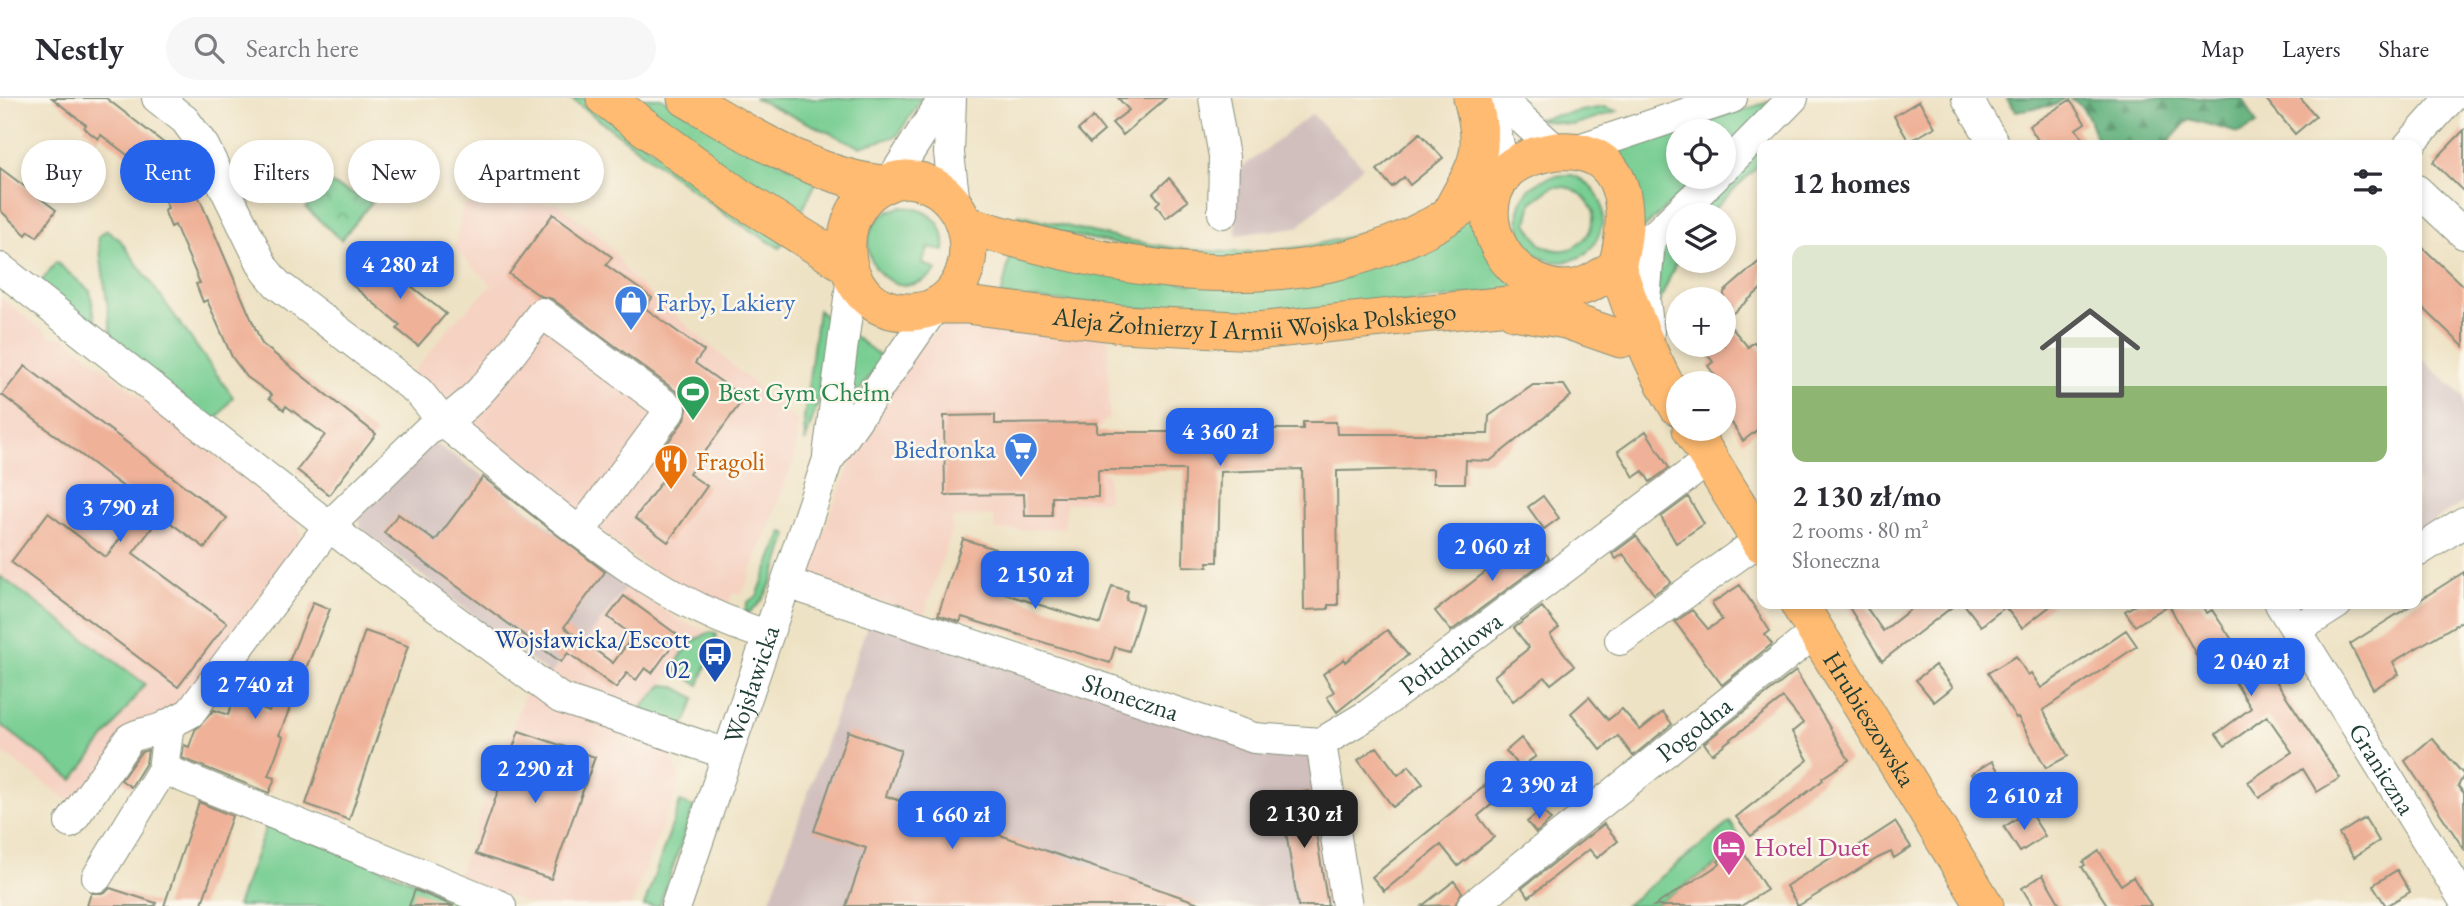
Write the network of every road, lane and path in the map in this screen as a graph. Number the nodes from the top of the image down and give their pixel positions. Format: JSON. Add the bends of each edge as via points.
{"nodes":[{"id":1,"x":157,"y":98,"type":"edge"},
{"id":2,"x":605,"y":98,"type":"edge"},
{"id":3,"x":686,"y":98,"type":"edge"},
{"id":4,"x":944,"y":98,"type":"edge"},
{"id":5,"x":951,"y":98,"type":"edge"},
{"id":6,"x":1214,"y":98,"type":"edge"},
{"id":7,"x":1472,"y":98,"type":"edge"},
{"id":8,"x":1483,"y":98,"type":"edge"},
{"id":9,"x":1499,"y":98,"type":"edge"},
{"id":10,"x":1732,"y":98,"type":"edge"},
{"id":11,"x":1793,"y":98,"type":"edge"},
{"id":12,"x":1966,"y":98,"type":"edge"},
{"id":13,"x":2451,"y":98,"type":"edge"},
{"id":14,"x":1993,"y":140,"type":"edge"},
{"id":15,"x":2413,"y":140,"type":"edge"},
{"id":16,"x":1565,"y":151,"type":"junction"},
{"id":17,"x":1736,"y":156,"type":"edge"},
{"id":18,"x":1503,"y":175,"type":"junction"},
{"id":19,"x":888,"y":183,"type":"junction"},
{"id":20,"x":1703,"y":189,"type":"edge"},
{"id":21,"x":2422,"y":195,"type":"edge"},
{"id":22,"x":1223,"y":213,"type":"dead end"},
{"id":23,"x":959,"y":215,"type":"junction"},
{"id":24,"x":1449,"y":215,"type":"junction"},
{"id":25,"x":2464,"y":234,"type":"edge"},
{"id":26,"x":1650,"y":240,"type":"junction"},
{"id":27,"x":1617,"y":266,"type":"junction"},
{"id":28,"x":0,"y":268,"type":"edge"},
{"id":29,"x":850,"y":270,"type":"junction"},
{"id":30,"x":1568,"y":289,"type":"junction"},
{"id":31,"x":936,"y":306,"type":"junction"},
{"id":32,"x":1495,"y":307,"type":"junction"},
{"id":33,"x":1621,"y":339,"type":"junction"},
{"id":34,"x":1656,"y":368,"type":"junction"},
{"id":35,"x":1666,"y":386,"type":"edge"},
{"id":36,"x":444,"y":423,"type":"junction"},
{"id":37,"x":1701,"y":444,"type":"edge"},
{"id":38,"x":827,"y":462,"type":"junction"},
{"id":39,"x":2464,"y":522,"type":"edge"},
{"id":40,"x":329,"y":526,"type":"junction"},
{"id":41,"x":581,"y":530,"type":"junction"},
{"id":42,"x":1757,"y":535,"type":"edge"},
{"id":43,"x":1757,"y":545,"type":"edge"},
{"id":44,"x":2422,"y":549,"type":"edge"},
{"id":45,"x":787,"y":583,"type":"junction"},
{"id":46,"x":2283,"y":609,"type":"edge"},
{"id":47,"x":2329,"y":609,"type":"edge"},
{"id":48,"x":1808,"y":618,"type":"edge"},
{"id":49,"x":2296,"y":630,"type":"junction"},
{"id":50,"x":768,"y":635,"type":"junction"},
{"id":51,"x":1620,"y":640,"type":"dead end"},
{"id":52,"x":169,"y":724,"type":"junction"},
{"id":53,"x":1321,"y":743,"type":"junction"},
{"id":54,"x":727,"y":754,"type":"junction"},
{"id":55,"x":163,"y":769,"type":"junction"},
{"id":56,"x":70,"y":823,"type":"dead end"},
{"id":57,"x":97,"y":877,"type":"dead end"},
{"id":58,"x":2464,"y":900,"type":"edge"},
{"id":59,"x":501,"y":906,"type":"edge"},
{"id":60,"x":676,"y":906,"type":"edge"},
{"id":61,"x":1347,"y":906,"type":"edge"},
{"id":62,"x":1472,"y":906,"type":"edge"},
{"id":63,"x":1985,"y":906,"type":"edge"}],
"edges":[{"from":1,"to":36,"type":"street","via":[[185,120],[204,146],[264,268],[277,284],[419,392]]},
{"from":2,"to":29,"type":"main road","via":[[739,197]]},
{"from":3,"to":19,"type":"main road","via":[[830,172],[853,181]]},
{"from":4,"to":19,"type":"street"},
{"from":5,"to":23,"type":"street","via":[[949,153]]},
{"from":6,"to":22,"type":"street","via":[[1224,157]]},
{"from":7,"to":24,"type":"main road","via":[[1479,126],[1479,159]]},
{"from":8,"to":18,"type":"street","via":[[1497,136]]},
{"from":9,"to":16,"type":"street"},
{"from":10,"to":16,"type":"street"},
{"from":11,"to":17,"type":"street"},
{"from":12,"to":14,"type":"street"},
{"from":13,"to":15,"type":"street"},
{"from":16,"to":18,"type":"main road","via":[[1531,157]]},
{"from":16,"to":27,"type":"main road","via":[[1606,168],[1623,192],[1625,231]]},
{"from":18,"to":24,"type":"main road","name":"Aleja Żołnierzy I Armii Wojska Polskiego"},
{"from":18,"to":30,"type":"main road","via":[[1492,218],[1501,252],[1531,281]]},
{"from":19,"to":23,"type":"main road","via":[[922,181],[943,193]]},
{"from":19,"to":29,"type":"main road","via":[[862,204],[850,223],[844,245]]},
{"from":20,"to":26,"type":"street"},
{"from":21,"to":25,"type":"street"},
{"from":23,"to":24,"type":"main road","name":"Aleja Żołnierzy I Armii Wojska Polskiego","via":[[1042,245],[1138,264],[1246,275],[1294,271],[1356,257]]},
{"from":23,"to":31,"type":"main road","via":[[970,246],[967,265]]},
{"from":26,"to":27,"type":"street"},
{"from":26,"to":34,"type":"street","via":[[1645,300]]},
{"from":27,"to":30,"type":"main road"},
{"from":27,"to":34,"type":"main road"},
{"from":28,"to":40,"type":"street"},
{"from":29,"to":31,"type":"main road","via":[[861,289],[888,307],[909,312]]},
{"from":29,"to":38,"type":"street","name":"Wojsławicka"},
{"from":30,"to":32,"type":"main road","name":"Aleja Żołnierzy I Armii Wojska Polskiego","via":[[1549,298]]},
{"from":30,"to":33,"type":"main road"},
{"from":31,"to":32,"type":"main road","name":"Aleja Żołnierzy I Armii Wojska Polskiego","via":[[1238,331]]},
{"from":31,"to":38,"type":"street","name":"Wojsławicka"},
{"from":32,"to":33,"type":"main road","via":[[1566,320]]},
{"from":33,"to":34,"type":"main road"},
{"from":34,"to":35,"type":"main road"},
{"from":36,"to":40,"type":"street","via":[[428,430]]},
{"from":36,"to":41,"type":"street"},
{"from":36,"to":41,"type":"street","via":[[483,387],[542,313],[671,409]]},
{"from":37,"to":42,"type":"main road"},
{"from":37,"to":53,"type":"street","name":"Południowa","via":[[1369,714]]},
{"from":38,"to":45,"type":"street","name":"Wojsławicka"},
{"from":39,"to":44,"type":"street"},
{"from":40,"to":52,"type":"street","via":[[190,713]]},
{"from":40,"to":54,"type":"street","via":[[560,698]]},
{"from":41,"to":50,"type":"street","via":[[650,583],[725,621]]},
{"from":43,"to":51,"type":"street"},
{"from":45,"to":50,"type":"street","name":"Wojsławicka"},
{"from":45,"to":53,"type":"street","name":"Słoneczna","via":[[1254,738]]},
{"from":46,"to":49,"type":"street","name":"Graniczna"},
{"from":47,"to":49,"type":"street"},
{"from":48,"to":62,"type":"street","name":"Pogodna"},
{"from":48,"to":63,"type":"main road","name":"Hrubieszowska"},
{"from":49,"to":58,"type":"street","name":"Graniczna"},
{"from":50,"to":54,"type":"street","name":"Wojsławicka"},
{"from":52,"to":55,"type":"street"},
{"from":52,"to":56,"type":"street","via":[[157,733],[138,733],[129,739]]},
{"from":53,"to":61,"type":"street"},
{"from":54,"to":60,"type":"street","name":"Wojsławicka"},
{"from":55,"to":57,"type":"street"},
{"from":55,"to":59,"type":"street"}]}
